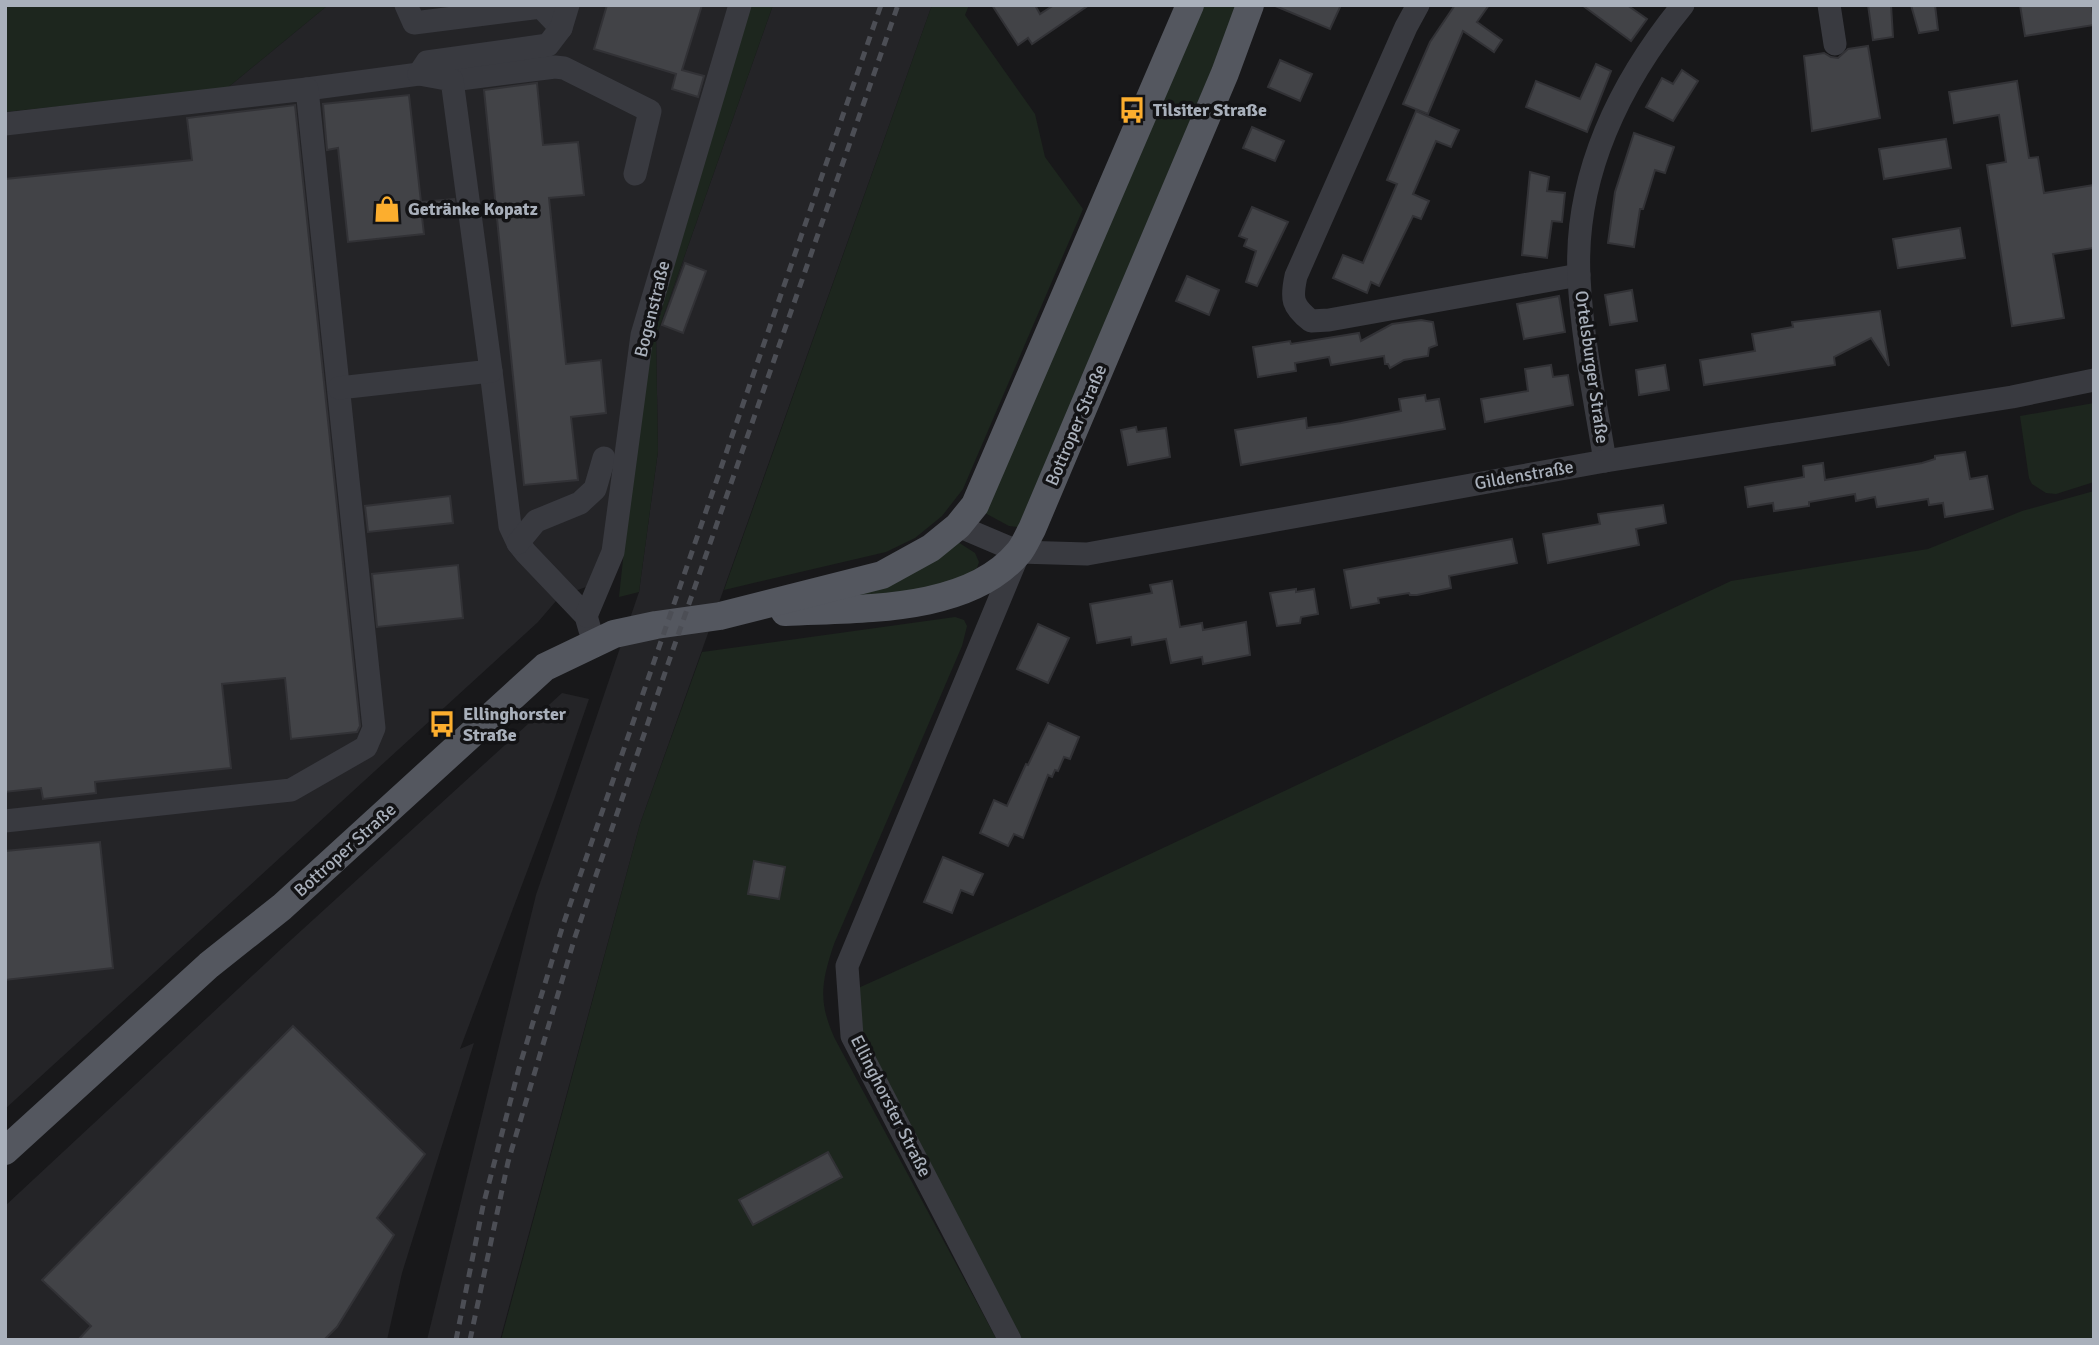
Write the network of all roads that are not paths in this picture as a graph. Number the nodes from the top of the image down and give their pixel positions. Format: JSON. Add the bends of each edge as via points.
{"nodes":[{"id":1,"x":406,"y":5,"type":"edge"},
{"id":2,"x":568,"y":5,"type":"edge"},
{"id":3,"x":740,"y":5,"type":"edge"},
{"id":4,"x":1190,"y":5,"type":"edge"},
{"id":5,"x":1250,"y":5,"type":"edge"},
{"id":6,"x":1418,"y":5,"type":"edge"},
{"id":7,"x":1683,"y":5,"type":"edge"},
{"id":8,"x":1829,"y":5,"type":"edge"},
{"id":9,"x":561,"y":28,"type":"junction"},
{"id":10,"x":1835,"y":44,"type":"dead end"},
{"id":11,"x":419,"y":74,"type":"junction"},
{"id":12,"x":452,"y":80,"type":"junction"},
{"id":13,"x":307,"y":89,"type":"junction"},
{"id":14,"x":5,"y":124,"type":"edge"},
{"id":15,"x":635,"y":174,"type":"dead end"},
{"id":16,"x":1579,"y":275,"type":"junction"},
{"id":17,"x":491,"y":371,"type":"junction"},
{"id":18,"x":2094,"y":380,"type":"edge"},
{"id":19,"x":339,"y":388,"type":"junction"},
{"id":20,"x":604,"y":458,"type":"dead end"},
{"id":21,"x":1605,"y":461,"type":"junction"},
{"id":22,"x":958,"y":526,"type":"junction"},
{"id":23,"x":518,"y":543,"type":"junction"},
{"id":24,"x":1019,"y":552,"type":"junction"},
{"id":25,"x":586,"y":616,"type":"junction"},
{"id":26,"x":720,"y":616,"type":"junction"},
{"id":27,"x":594,"y":643,"type":"junction"},
{"id":28,"x":5,"y":821,"type":"edge"},
{"id":29,"x":5,"y":1151,"type":"edge"},
{"id":30,"x":1010,"y":1340,"type":"edge"}],
"edges":[{"from":1,"to":9,"type":"street","via":[[414,23],[541,7]]},
{"from":2,"to":9,"type":"street"},
{"from":3,"to":25,"type":"street","name":"Bogenstraße","via":[[642,335],[613,552]]},
{"from":4,"to":22,"type":"main road","name":"Bottroper Straße","via":[[975,505]]},
{"from":5,"to":24,"type":"main road","name":"Bottroper Straße","via":[[1210,109]]},
{"from":6,"to":16,"type":"street","via":[[1296,276],[1292,297],[1300,312],[1311,321],[1329,320]]},
{"from":7,"to":16,"type":"street","name":"Ortelsburger Straße","via":[[1637,66],[1609,123],[1583,216]]},
{"from":8,"to":10,"type":"street"},
{"from":9,"to":11,"type":"street","via":[[548,45],[427,62]]},
{"from":11,"to":12,"type":"street"},
{"from":11,"to":13,"type":"street"},
{"from":12,"to":15,"type":"street","via":[[564,68],[650,111]]},
{"from":12,"to":17,"type":"street"},
{"from":13,"to":14,"type":"street"},
{"from":13,"to":19,"type":"street"},
{"from":16,"to":21,"type":"street","name":"Ortelsburger Straße"},
{"from":17,"to":19,"type":"street"},
{"from":17,"to":23,"type":"street","via":[[510,526]]},
{"from":18,"to":21,"type":"street","name":"Gildenstraße"},
{"from":19,"to":28,"type":"street","via":[[374,728],[366,747],[291,790]]},
{"from":20,"to":23,"type":"street","via":[[595,489],[580,503],[536,521]]},
{"from":21,"to":24,"type":"street","name":"Gildenstraße","via":[[1087,554]]},
{"from":22,"to":24,"type":"street","name":"Gildenstraße"},
{"from":22,"to":26,"type":"main road","name":"Bottroper Straße","via":[[931,548],[882,575]]},
{"from":23,"to":25,"type":"street"},
{"from":24,"to":26,"type":"main road","name":"Bottroper Straße","via":[[990,578],[955,595],[883,607]]},
{"from":24,"to":30,"type":"street","name":"Ellinghorster Straße","via":[[847,966],[852,1035]]},
{"from":25,"to":27,"type":"street"},
{"from":26,"to":27,"type":"main road","name":"Bottroper Straße","via":[[656,625]]},
{"from":27,"to":29,"type":"main road","name":"Bottroper Straße","via":[[545,667]]}]}
